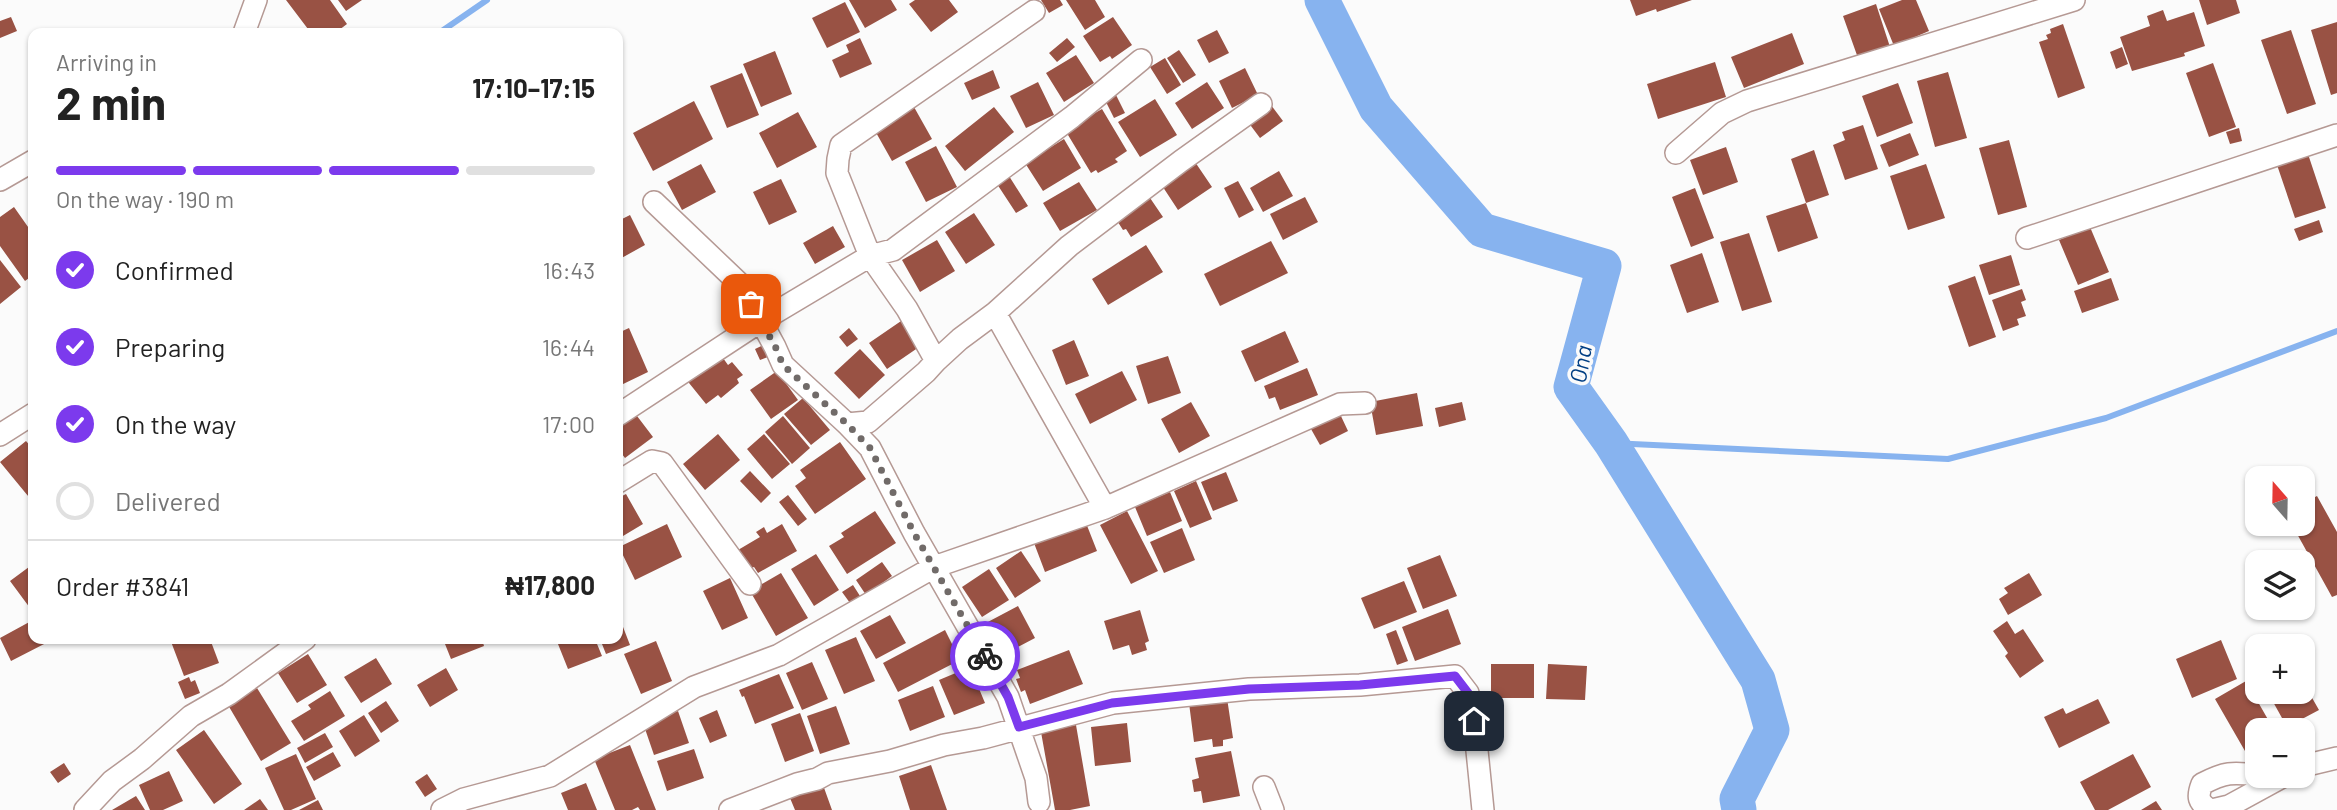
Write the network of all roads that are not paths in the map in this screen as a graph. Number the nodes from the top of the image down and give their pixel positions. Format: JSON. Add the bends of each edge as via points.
{"nodes":[{"id":1,"x":256,"y":0,"type":"edge"},
{"id":2,"x":2074,"y":0,"type":"edge"},
{"id":3,"x":2024,"y":8,"type":"edge"},
{"id":4,"x":1034,"y":10,"type":"dead end"},
{"id":5,"x":246,"y":28,"type":"edge"},
{"id":6,"x":1141,"y":60,"type":"dead end"},
{"id":7,"x":1261,"y":104,"type":"dead end"},
{"id":8,"x":2337,"y":135,"type":"edge"},
{"id":9,"x":1676,"y":153,"type":"dead end"},
{"id":10,"x":28,"y":164,"type":"edge"},
{"id":11,"x":0,"y":180,"type":"edge"},
{"id":12,"x":654,"y":202,"type":"dead end"},
{"id":13,"x":2026,"y":238,"type":"dead end"},
{"id":14,"x":870,"y":256,"type":"junction"},
{"id":15,"x":995,"y":313,"type":"junction"},
{"id":16,"x":761,"y":321,"type":"junction"},
{"id":17,"x":936,"y":361,"type":"junction"},
{"id":18,"x":1364,"y":403,"type":"dead end"},
{"id":19,"x":623,"y":412,"type":"edge"},
{"id":20,"x":28,"y":417,"type":"edge"},
{"id":21,"x":847,"y":424,"type":"junction"},
{"id":22,"x":0,"y":435,"type":"edge"},
{"id":23,"x":623,"y":479,"type":"edge"},
{"id":24,"x":1105,"y":508,"type":"junction"},
{"id":25,"x":934,"y":567,"type":"junction"},
{"id":26,"x":751,"y":584,"type":"dead end"},
{"id":27,"x":298,"y":644,"type":"edge"},
{"id":28,"x":1019,"y":727,"type":"junction"},
{"id":29,"x":2337,"y":758,"type":"edge"},
{"id":30,"x":2315,"y":763,"type":"edge"},
{"id":31,"x":2245,"y":772,"type":"edge"},
{"id":32,"x":1264,"y":787,"type":"dead end"},
{"id":33,"x":2255,"y":788,"type":"edge"},
{"id":34,"x":1039,"y":802,"type":"dead end"},
{"id":35,"x":466,"y":804,"type":"edge"},
{"id":36,"x":85,"y":810,"type":"edge"},
{"id":37,"x":442,"y":810,"type":"edge"},
{"id":38,"x":730,"y":810,"type":"edge"},
{"id":39,"x":1273,"y":810,"type":"edge"},
{"id":40,"x":1483,"y":810,"type":"edge"},
{"id":41,"x":2211,"y":810,"type":"edge"}],
"edges":[{"from":1,"to":5,"type":"street"},
{"from":2,"to":3,"type":"street"},
{"from":3,"to":9,"type":"street","via":[[1747,102],[1722,113]]},
{"from":4,"to":14,"type":"street","via":[[841,145],[837,173]]},
{"from":6,"to":14,"type":"street","via":[[893,250]]},
{"from":7,"to":15,"type":"street","via":[[1069,246]]},
{"from":8,"to":13,"type":"street"},
{"from":10,"to":11,"type":"street"},
{"from":12,"to":16,"type":"street","via":[[742,286]]},
{"from":14,"to":16,"type":"street"},
{"from":14,"to":17,"type":"street"},
{"from":15,"to":17,"type":"street"},
{"from":15,"to":24,"type":"street"},
{"from":16,"to":19,"type":"street"},
{"from":16,"to":21,"type":"street","via":[[783,365]]},
{"from":17,"to":21,"type":"street","via":[[868,422]]},
{"from":18,"to":24,"type":"street","via":[[1340,404]]},
{"from":20,"to":22,"type":"street"},
{"from":21,"to":25,"type":"street","via":[[870,448]]},
{"from":23,"to":26,"type":"street","via":[[652,461],[663,463]]},
{"from":24,"to":25,"type":"street"},
{"from":25,"to":28,"type":"street","via":[[1008,697]]},
{"from":25,"to":35,"type":"street","via":[[779,655],[694,687],[550,776]]},
{"from":27,"to":36,"type":"street","via":[[191,716],[112,781]]},
{"from":28,"to":34,"type":"street"},
{"from":28,"to":38,"type":"street","via":[[828,773]]},
{"from":28,"to":40,"type":"street","via":[[1112,703],[1455,676],[1468,693],[1472,712]]},
{"from":29,"to":30,"type":"street"},
{"from":31,"to":41,"type":"street","via":[[2229,772],[2202,784],[2200,803]]},
{"from":32,"to":39,"type":"street"},
{"from":33,"to":41,"type":"street","via":[[2229,806]]},
{"from":35,"to":37,"type":"street"}]}
